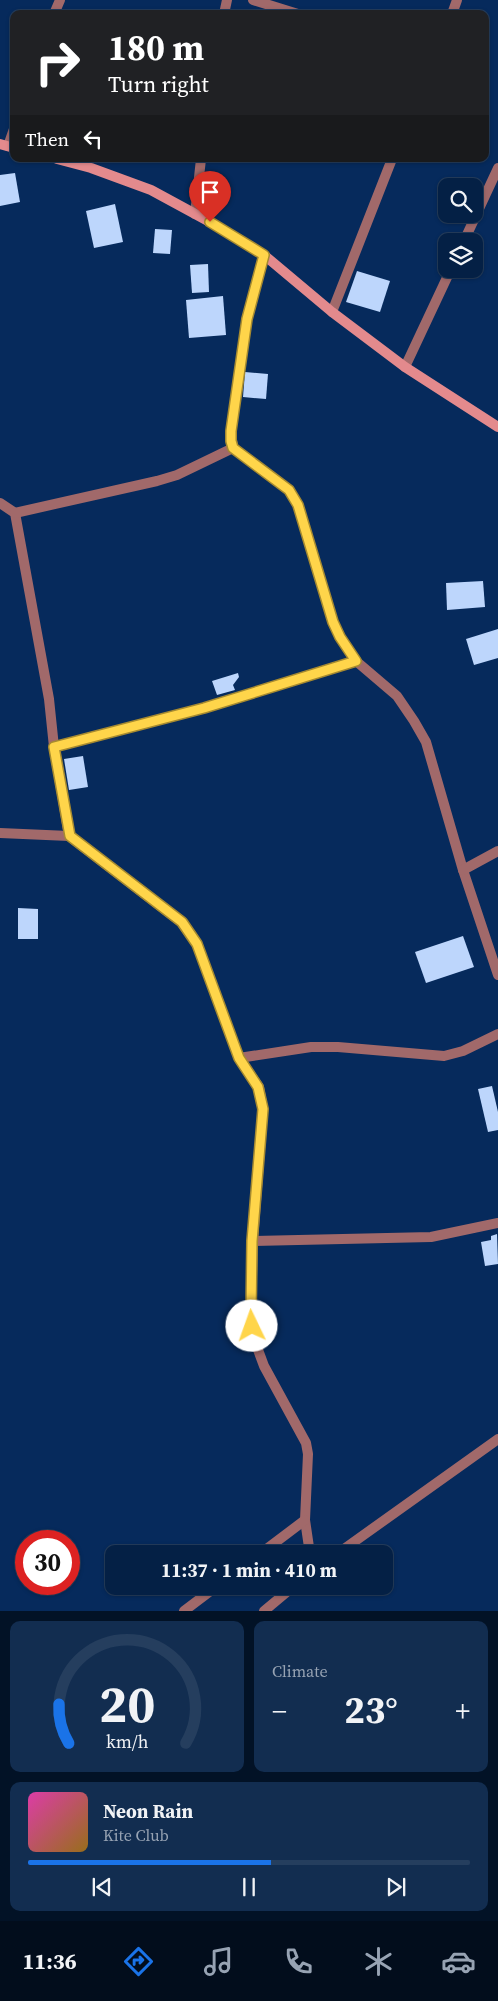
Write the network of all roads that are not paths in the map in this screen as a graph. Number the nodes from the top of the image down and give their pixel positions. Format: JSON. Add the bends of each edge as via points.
{"nodes":[{"id":1,"x":254,"y":0,"type":"edge"},
{"id":2,"x":285,"y":10,"type":"edge"},
{"id":3,"x":69,"y":162,"type":"edge"},
{"id":4,"x":201,"y":162,"type":"edge"},
{"id":5,"x":391,"y":162,"type":"edge"},
{"id":6,"x":498,"y":168,"type":"edge"},
{"id":7,"x":195,"y":214,"type":"junction"},
{"id":8,"x":468,"y":233,"type":"edge"},
{"id":9,"x":264,"y":255,"type":"junction"},
{"id":10,"x":447,"y":278,"type":"edge"},
{"id":11,"x":332,"y":312,"type":"junction"},
{"id":12,"x":405,"y":367,"type":"junction"},
{"id":13,"x":498,"y":427,"type":"edge"},
{"id":14,"x":233,"y":448,"type":"junction"},
{"id":15,"x":0,"y":503,"type":"edge"},
{"id":16,"x":15,"y":513,"type":"junction"},
{"id":17,"x":356,"y":661,"type":"junction"},
{"id":18,"x":54,"y":747,"type":"junction"},
{"id":19,"x":0,"y":833,"type":"edge"},
{"id":20,"x":70,"y":836,"type":"junction"},
{"id":21,"x":498,"y":851,"type":"edge"},
{"id":22,"x":463,"y":870,"type":"junction"},
{"id":23,"x":498,"y":974,"type":"edge"},
{"id":24,"x":498,"y":1034,"type":"edge"},
{"id":25,"x":239,"y":1058,"type":"junction"},
{"id":26,"x":498,"y":1223,"type":"edge"},
{"id":27,"x":252,"y":1241,"type":"junction"},
{"id":28,"x":498,"y":1439,"type":"edge"},
{"id":29,"x":305,"y":1520,"type":"junction"},
{"id":30,"x":272,"y":1545,"type":"edge"},
{"id":31,"x":309,"y":1545,"type":"edge"},
{"id":32,"x":350,"y":1545,"type":"edge"},
{"id":33,"x":205,"y":1595,"type":"edge"},
{"id":34,"x":283,"y":1595,"type":"edge"},
{"id":35,"x":184,"y":1611,"type":"edge"},
{"id":36,"x":264,"y":1611,"type":"edge"}],
"edges":[{"from":1,"to":2,"type":"street"},
{"from":3,"to":7,"type":"street","via":[[151,190]]},
{"from":4,"to":7,"type":"street"},
{"from":5,"to":11,"type":"street"},
{"from":6,"to":8,"type":"street"},
{"from":7,"to":9,"type":"street"},
{"from":9,"to":11,"type":"street"},
{"from":9,"to":14,"type":"street","via":[[247,319],[231,431]]},
{"from":10,"to":12,"type":"street"},
{"from":11,"to":12,"type":"street"},
{"from":12,"to":13,"type":"street"},
{"from":14,"to":16,"type":"street","via":[[157,481]]},
{"from":14,"to":17,"type":"street","via":[[289,490],[298,505],[333,622]]},
{"from":15,"to":16,"type":"street"},
{"from":16,"to":18,"type":"street","via":[[49,699]]},
{"from":17,"to":18,"type":"street","via":[[204,708]]},
{"from":17,"to":22,"type":"street","via":[[397,696],[426,742]]},
{"from":18,"to":20,"type":"street"},
{"from":19,"to":20,"type":"street"},
{"from":20,"to":25,"type":"street","via":[[182,922],[189,931],[197,944]]},
{"from":21,"to":22,"type":"street"},
{"from":22,"to":23,"type":"street"},
{"from":24,"to":25,"type":"street","via":[[463,1051],[444,1056],[310,1047]]},
{"from":25,"to":27,"type":"street","via":[[258,1087],[263,1109]]},
{"from":26,"to":27,"type":"street","via":[[431,1237]]},
{"from":27,"to":29,"type":"street","via":[[254,1339],[264,1366],[306,1443]]},
{"from":28,"to":32,"type":"street"},
{"from":29,"to":30,"type":"street"},
{"from":29,"to":31,"type":"street"},
{"from":33,"to":35,"type":"street"},
{"from":34,"to":36,"type":"street"}]}
